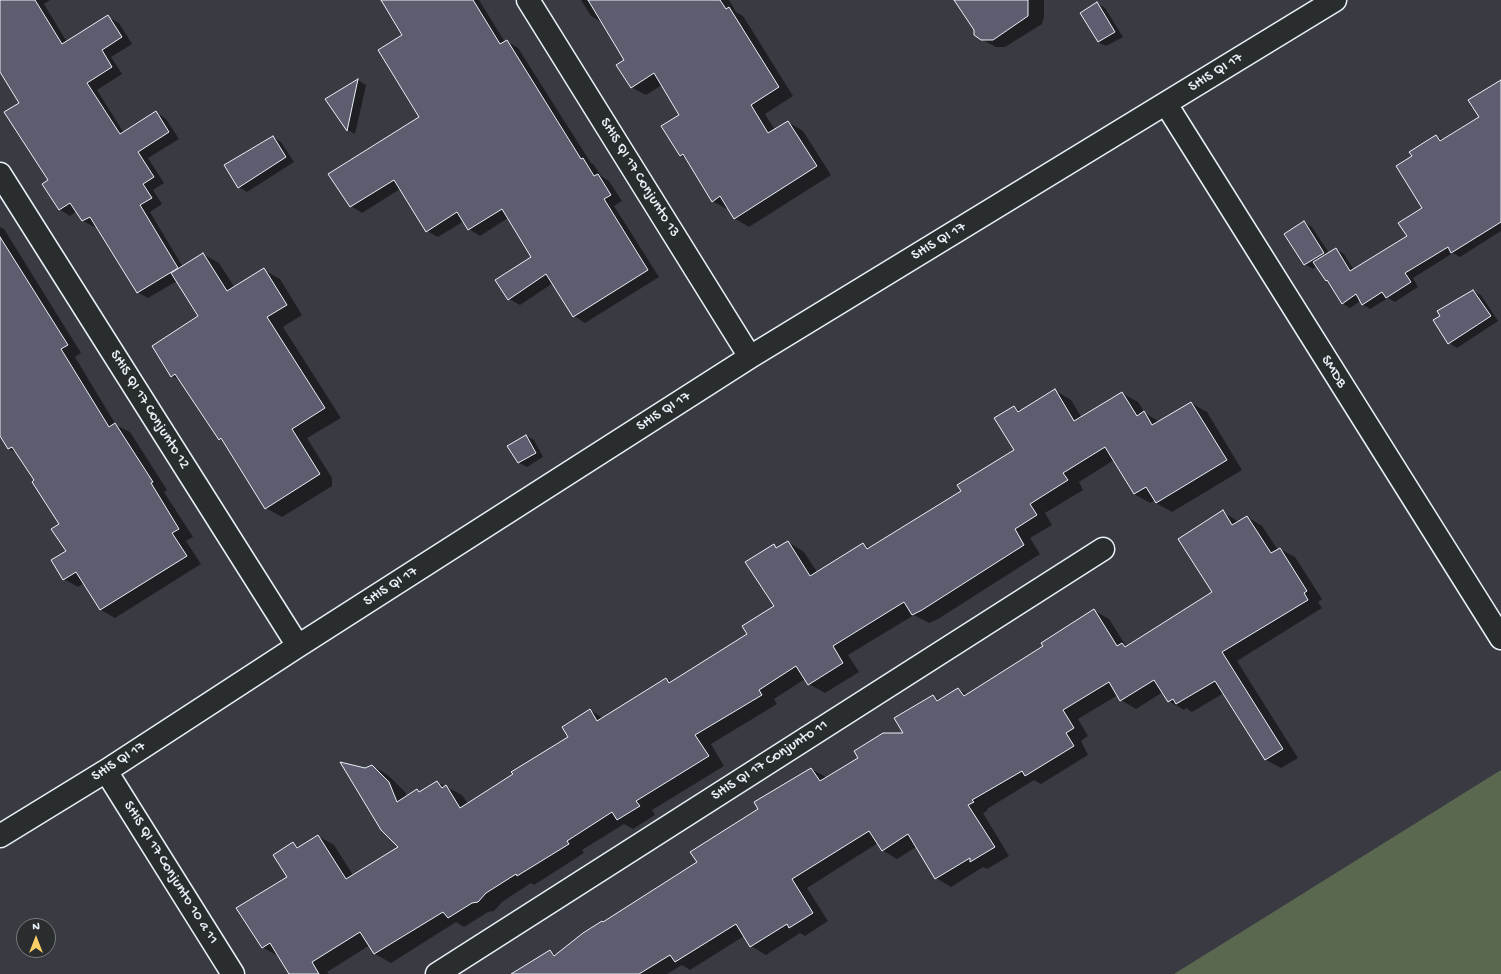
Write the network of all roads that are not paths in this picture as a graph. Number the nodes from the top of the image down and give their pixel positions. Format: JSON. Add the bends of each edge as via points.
{"nodes":[{"id":1,"x":528,"y":0,"type":"edge"},
{"id":2,"x":1335,"y":0,"type":"edge"},
{"id":3,"x":1166,"y":104,"type":"junction"},
{"id":4,"x":0,"y":174,"type":"edge"},
{"id":5,"x":750,"y":357,"type":"junction"},
{"id":6,"x":1103,"y":549,"type":"dead end"},
{"id":7,"x":1501,"y":638,"type":"edge"},
{"id":8,"x":298,"y":646,"type":"junction"},
{"id":9,"x":106,"y":771,"type":"junction"},
{"id":10,"x":0,"y":836,"type":"edge"},
{"id":11,"x":233,"y":974,"type":"edge"},
{"id":12,"x":437,"y":974,"type":"edge"}],
"edges":[{"from":1,"to":5,"type":"street","name":"SHIS QI 17 Conjunto 13"},
{"from":2,"to":3,"type":"street","name":"SHIS QI 17"},
{"from":3,"to":5,"type":"street","name":"SHIS QI 17"},
{"from":3,"to":7,"type":"street","name":"SMDB"},
{"from":4,"to":8,"type":"street","name":"SHIS QI 17 Conjunto 12"},
{"from":5,"to":8,"type":"street","name":"SHIS QI 17"},
{"from":6,"to":12,"type":"street","name":"SHIS QI 17 Conjunto 11"},
{"from":8,"to":9,"type":"street","name":"SHIS QI 17"},
{"from":9,"to":10,"type":"street","name":"SHIS QI 17"},
{"from":9,"to":11,"type":"street","name":"SHIS QI 17 Conjunto 10 a 11"}]}
